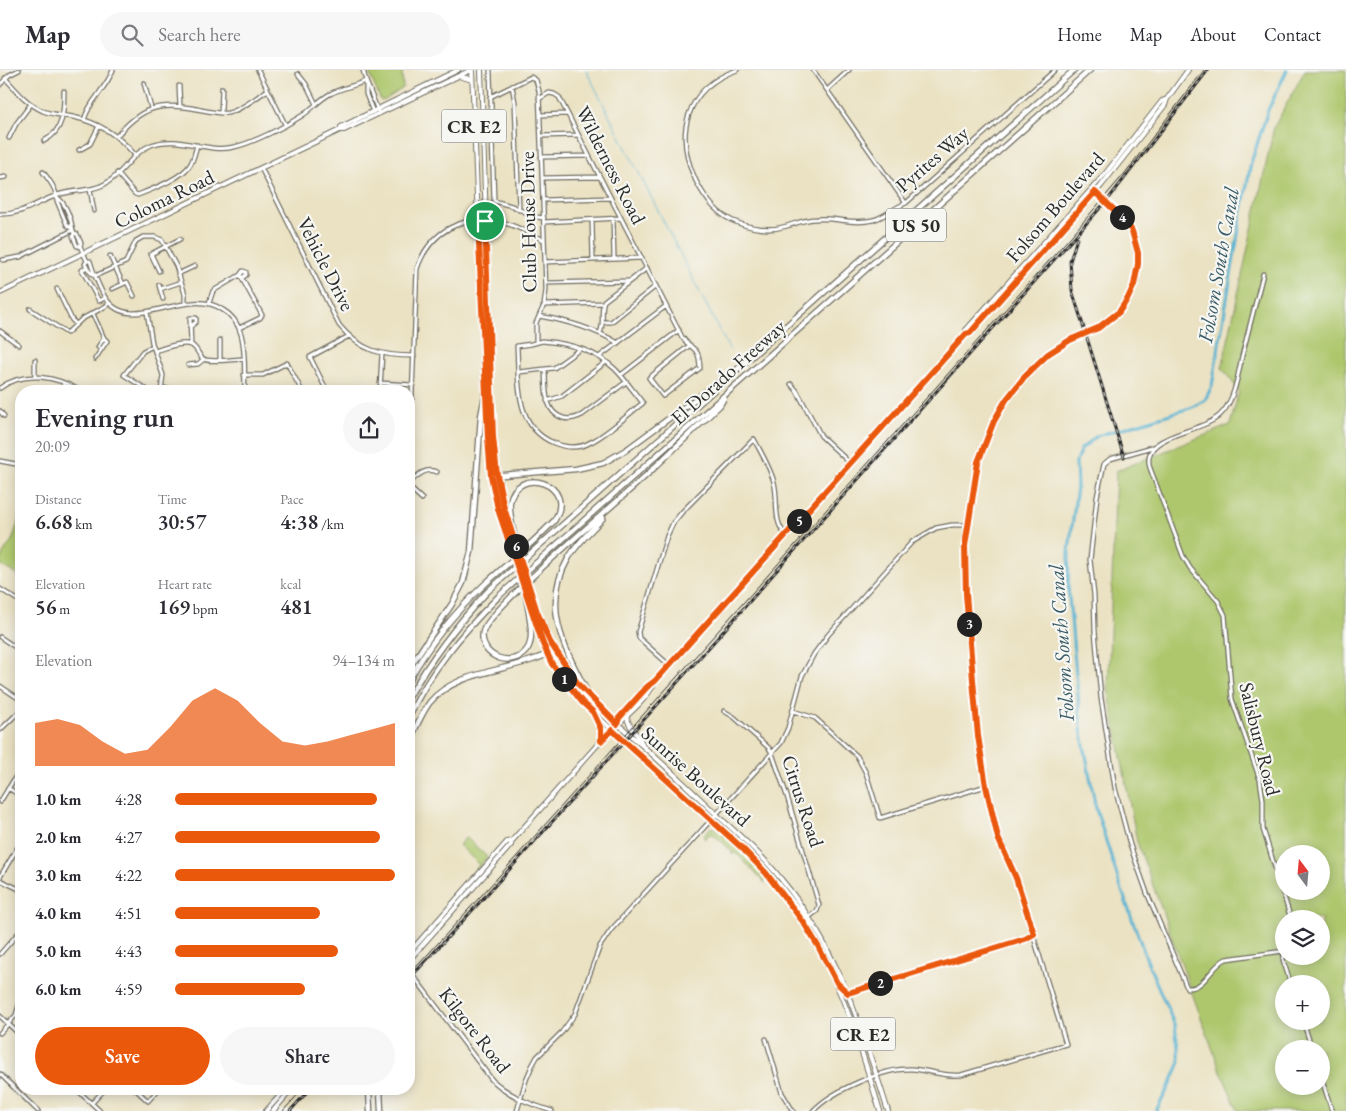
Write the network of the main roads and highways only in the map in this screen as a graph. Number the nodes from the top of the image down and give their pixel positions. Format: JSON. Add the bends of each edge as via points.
{"nodes":[{"id":1,"x":458,"y":70,"type":"edge"},
{"id":2,"x":471,"y":70,"type":"edge"},
{"id":3,"x":481,"y":70,"type":"edge"},
{"id":4,"x":1074,"y":70,"type":"edge"},
{"id":5,"x":1090,"y":70,"type":"edge"},
{"id":6,"x":1188,"y":70,"type":"edge"},
{"id":7,"x":459,"y":76,"type":"junction"},
{"id":8,"x":472,"y":80,"type":"junction"},
{"id":9,"x":376,"y":112,"type":"junction"},
{"id":10,"x":0,"y":292,"type":"edge"},
{"id":11,"x":722,"y":382,"type":"junction"},
{"id":12,"x":727,"y":393,"type":"junction"},
{"id":13,"x":485,"y":396,"type":"junction"},
{"id":14,"x":497,"y":475,"type":"junction"},
{"id":15,"x":491,"y":476,"type":"junction"},
{"id":16,"x":625,"y":495,"type":"junction"},
{"id":17,"x":514,"y":549,"type":"junction"},
{"id":18,"x":526,"y":596,"type":"junction"},
{"id":19,"x":556,"y":650,"type":"junction"},
{"id":20,"x":548,"y":654,"type":"junction"},
{"id":21,"x":415,"y":659,"type":"edge"},
{"id":22,"x":415,"y":671,"type":"edge"},
{"id":23,"x":655,"y":681,"type":"junction"},
{"id":24,"x":415,"y":687,"type":"edge"},
{"id":25,"x":589,"y":696,"type":"junction"},
{"id":26,"x":415,"y":706,"type":"edge"},
{"id":27,"x":593,"y":712,"type":"junction"},
{"id":28,"x":627,"y":717,"type":"junction"},
{"id":29,"x":617,"y":724,"type":"junction"},
{"id":30,"x":415,"y":729,"type":"edge"},
{"id":31,"x":612,"y":730,"type":"junction"},
{"id":32,"x":601,"y":741,"type":"junction"},
{"id":33,"x":643,"y":746,"type":"junction"},
{"id":34,"x":512,"y":841,"type":"junction"},
{"id":35,"x":773,"y":882,"type":"junction"},
{"id":36,"x":468,"y":887,"type":"junction"},
{"id":37,"x":463,"y":899,"type":"junction"},
{"id":38,"x":809,"y":917,"type":"junction"},
{"id":39,"x":802,"y":921,"type":"junction"},
{"id":40,"x":815,"y":927,"type":"junction"},
{"id":41,"x":415,"y":946,"type":"edge"},
{"id":42,"x":415,"y":953,"type":"edge"},
{"id":43,"x":837,"y":983,"type":"junction"},
{"id":44,"x":848,"y":993,"type":"junction"},
{"id":45,"x":281,"y":1095,"type":"edge"},
{"id":46,"x":287,"y":1095,"type":"edge"},
{"id":47,"x":369,"y":1095,"type":"edge"},
{"id":48,"x":380,"y":1095,"type":"edge"},
{"id":49,"x":266,"y":1111,"type":"edge"},
{"id":50,"x":273,"y":1111,"type":"edge"},
{"id":51,"x":370,"y":1111,"type":"edge"},
{"id":52,"x":381,"y":1111,"type":"edge"},
{"id":53,"x":880,"y":1111,"type":"edge"},
{"id":54,"x":888,"y":1111,"type":"edge"}],
"edges":[{"from":1,"to":9,"type":"main road","name":"Coloma Road"},
{"from":2,"to":7,"type":"main road","name":"Coloma Road"},
{"from":2,"to":8,"type":"main road","name":"Sunrise Boulevard","number":"CR E2"},
{"from":3,"to":14,"type":"main road","name":"Sunrise Boulevard","number":"CR E2"},
{"from":4,"to":11,"type":"highway","name":"El Dorado Freeway","number":"US 50"},
{"from":5,"to":12,"type":"highway","name":"El Dorado Freeway","number":"US 50"},
{"from":6,"to":23,"type":"main road","name":"Folsom Boulevard","via":[[1165,105],[1093,191]]},
{"from":7,"to":8,"type":"main road"},
{"from":7,"to":9,"type":"main road","name":"Coloma Road"},
{"from":8,"to":13,"type":"main road","name":"Sunrise Boulevard","number":"CR E2"},
{"from":9,"to":10,"type":"main road","name":"Coloma Road"},
{"from":11,"to":14,"type":"highway","via":[[603,463],[576,469]]},
{"from":11,"to":24,"type":"highway","name":"El Dorado Freeway","via":[[487,592],[441,645]]},
{"from":12,"to":16,"type":"highway","via":[[720,405]]},
{"from":12,"to":26,"type":"highway","name":"El Dorado Freeway","number":"US 50","via":[[470,625],[437,668]]},
{"from":13,"to":15,"type":"main road","name":"Sunrise Boulevard","number":"CR E2"},
{"from":13,"to":21,"type":"highway","via":[[467,573],[452,604]]},
{"from":14,"to":15,"type":"highway"},
{"from":14,"to":17,"type":"main road","name":"Sunrise Boulevard","number":"CR E2"},
{"from":15,"to":17,"type":"main road","name":"Sunrise Boulevard","number":"CR E2","via":[[498,509]]},
{"from":16,"to":18,"type":"highway","via":[[487,621],[482,633],[483,643],[496,658],[516,658],[528,647],[531,636]]},
{"from":16,"to":25,"type":"highway","via":[[568,558],[556,594],[559,631]]},
{"from":17,"to":18,"type":"main road","name":"Sunrise Boulevard","number":"CR E2","bridge":true},
{"from":17,"to":19,"type":"main road","name":"Sunrise Boulevard","number":"CR E2","bridge":true},
{"from":17,"to":22,"type":"highway","via":[[510,511],[513,494],[527,482],[543,483],[552,488],[559,499],[560,509],[554,521],[457,612]]},
{"from":18,"to":20,"type":"main road","name":"Sunrise Boulevard","number":"CR E2"},
{"from":19,"to":20,"type":"highway"},
{"from":19,"to":25,"type":"main road","name":"Sunrise Boulevard","number":"CR E2"},
{"from":20,"to":27,"type":"main road","name":"Sunrise Boulevard","number":"CR E2","via":[[568,684]]},
{"from":20,"to":30,"type":"highway","via":[[466,679],[445,689],[431,701]]},
{"from":23,"to":28,"type":"main road","name":"Folsom Boulevard"},
{"from":23,"to":29,"type":"main road","name":"Folsom Boulevard","via":[[641,693]]},
{"from":25,"to":29,"type":"main road","name":"Sunrise Boulevard","number":"CR E2"},
{"from":27,"to":31,"type":"main road","name":"Sunrise Boulevard","number":"CR E2"},
{"from":27,"to":32,"type":"main road","via":[[601,729]]},
{"from":28,"to":29,"type":"main road","name":"Folsom Boulevard"},
{"from":28,"to":33,"type":"main road"},
{"from":29,"to":31,"type":"main road","name":"Folsom Boulevard"},
{"from":29,"to":33,"type":"main road","name":"Sunrise Boulevard","number":"CR E2"},
{"from":31,"to":32,"type":"main road","name":"Folsom Boulevard"},
{"from":31,"to":35,"type":"main road","name":"Sunrise Boulevard","number":"CR E2","via":[[742,848]]},
{"from":32,"to":34,"type":"main road","name":"Folsom Boulevard"},
{"from":33,"to":38,"type":"main road","name":"Sunrise Boulevard","number":"CR E2","via":[[764,859]]},
{"from":34,"to":36,"type":"main road","name":"Folsom Boulevard","via":[[507,842]]},
{"from":34,"to":37,"type":"main road","name":"Folsom Boulevard"},
{"from":35,"to":38,"type":"main road","via":[[779,884],[804,916]]},
{"from":35,"to":39,"type":"main road","name":"Sunrise Boulevard","number":"CR E2"},
{"from":36,"to":37,"type":"main road"},
{"from":36,"to":41,"type":"main road"},
{"from":37,"to":42,"type":"main road","name":"Folsom Boulevard"},
{"from":38,"to":40,"type":"main road","name":"Sunrise Boulevard","number":"CR E2"},
{"from":39,"to":40,"type":"main road"},
{"from":39,"to":43,"type":"main road","name":"Sunrise Boulevard","number":"CR E2"},
{"from":40,"to":44,"type":"main road","name":"Sunrise Boulevard","number":"CR E2"},
{"from":43,"to":44,"type":"main road"},
{"from":43,"to":53,"type":"main road","name":"Sunrise Boulevard","number":"CR E2"},
{"from":44,"to":54,"type":"main road","name":"Sunrise Boulevard","number":"CR E2"},
{"from":45,"to":49,"type":"main road"},
{"from":46,"to":50,"type":"main road"},
{"from":47,"to":51,"type":"highway"},
{"from":48,"to":52,"type":"highway"}]}
